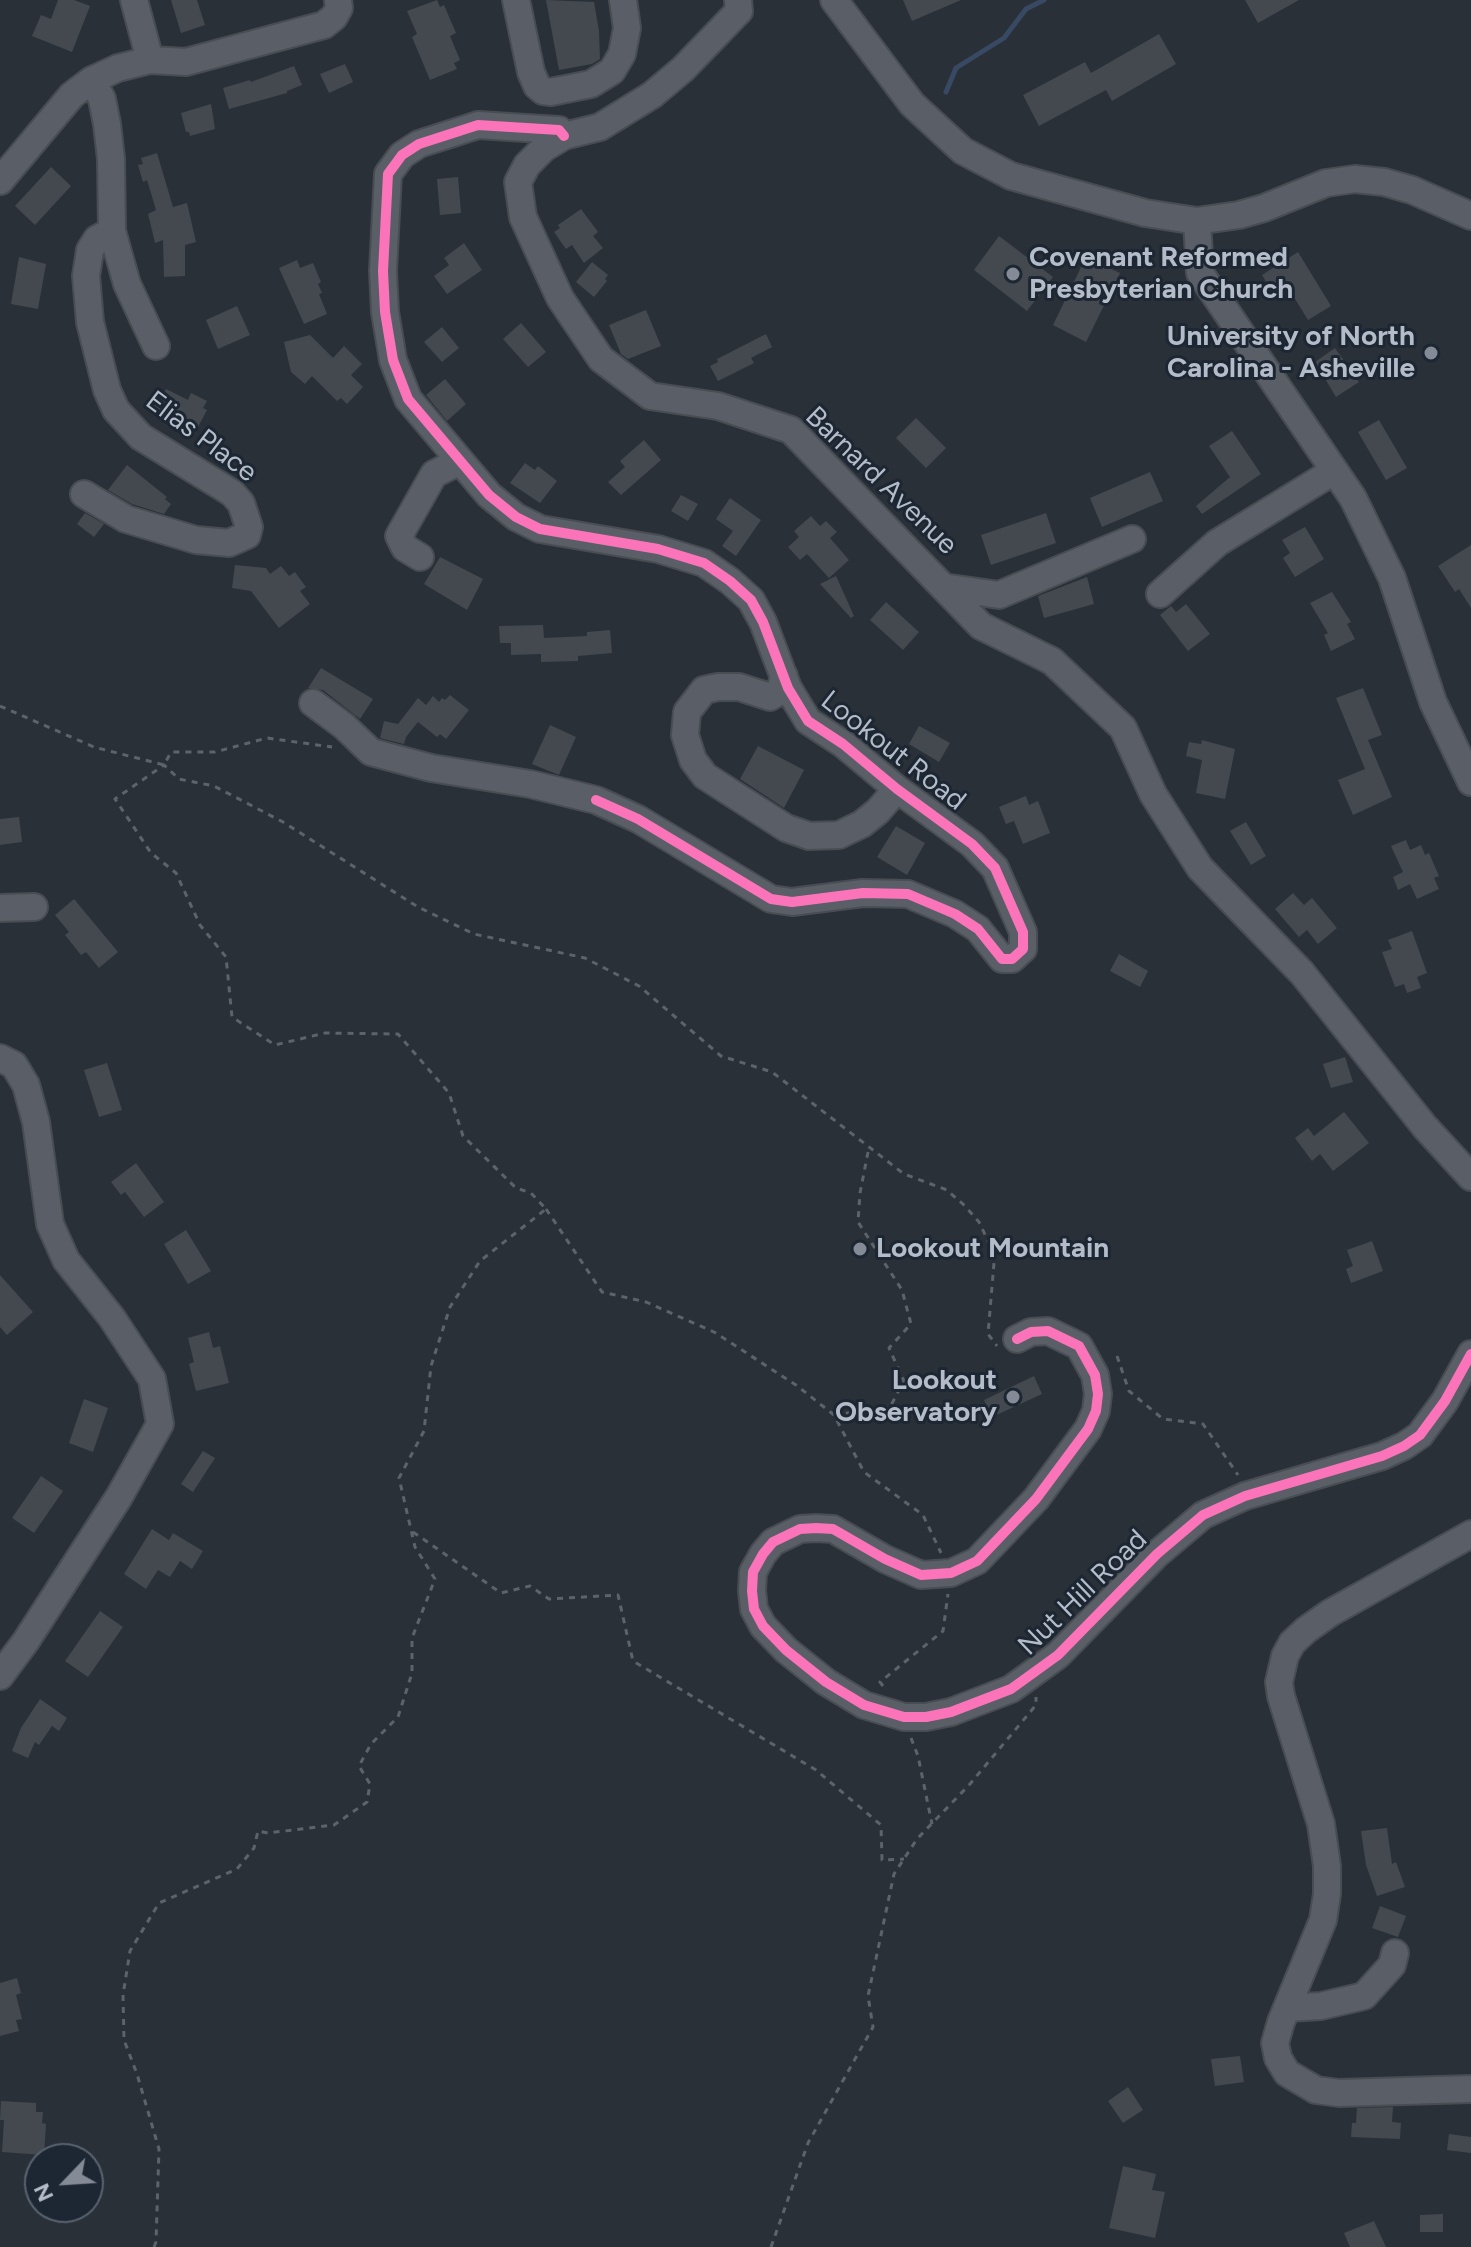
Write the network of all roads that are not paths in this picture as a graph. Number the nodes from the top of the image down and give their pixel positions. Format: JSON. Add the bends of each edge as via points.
{"nodes":[{"id":1,"x":134,"y":0,"type":"edge"},
{"id":2,"x":516,"y":0,"type":"edge"},
{"id":3,"x":623,"y":0,"type":"edge"},
{"id":4,"x":738,"y":0,"type":"edge"},
{"id":5,"x":834,"y":0,"type":"edge"},
{"id":6,"x":339,"y":4,"type":"edge"},
{"id":7,"x":150,"y":60,"type":"junction"},
{"id":8,"x":92,"y":80,"type":"junction"},
{"id":9,"x":564,"y":136,"type":"junction"},
{"id":10,"x":0,"y":181,"type":"edge"},
{"id":11,"x":1471,"y":216,"type":"edge"},
{"id":12,"x":1197,"y":221,"type":"junction"},
{"id":13,"x":112,"y":231,"type":"junction"},
{"id":14,"x":156,"y":346,"type":"dead end"},
{"id":15,"x":460,"y":461,"type":"junction"},
{"id":16,"x":1334,"y":471,"type":"junction"},
{"id":17,"x":84,"y":494,"type":"dead end"},
{"id":18,"x":1132,"y":539,"type":"dead end"},
{"id":19,"x":420,"y":557,"type":"dead end"},
{"id":20,"x":943,"y":587,"type":"junction"},
{"id":21,"x":1160,"y":594,"type":"dead end"},
{"id":22,"x":784,"y":676,"type":"junction"},
{"id":23,"x":313,"y":703,"type":"dead end"},
{"id":24,"x":1471,"y":782,"type":"edge"},
{"id":25,"x":897,"y":789,"type":"junction"},
{"id":26,"x":34,"y":907,"type":"dead end"},
{"id":27,"x":0,"y":908,"type":"edge"},
{"id":28,"x":0,"y":1058,"type":"edge"},
{"id":29,"x":1471,"y":1177,"type":"edge"},
{"id":30,"x":1017,"y":1339,"type":"road end"},
{"id":31,"x":1471,"y":1354,"type":"edge"},
{"id":32,"x":1471,"y":1534,"type":"edge"},
{"id":33,"x":0,"y":1676,"type":"edge"},
{"id":34,"x":1395,"y":1953,"type":"dead end"},
{"id":35,"x":1287,"y":2008,"type":"junction"},
{"id":36,"x":1471,"y":2089,"type":"edge"}],
"edges":[{"from":1,"to":7,"type":"street"},
{"from":2,"to":3,"type":"street","via":[[531,72],[537,86],[551,92],[591,84],[612,71],[627,28]]},
{"from":4,"to":9,"type":"street","name":"Barnard Avenue","via":[[739,11],[652,95],[600,127]]},
{"from":5,"to":12,"type":"street","via":[[912,104],[983,164],[1052,189]]},
{"from":6,"to":7,"type":"street","via":[[324,25],[186,62]]},
{"from":7,"to":8,"type":"street"},
{"from":8,"to":10,"type":"street","via":[[72,95]]},
{"from":8,"to":13,"type":"street","via":[[107,124]]},
{"from":9,"to":15,"type":"street","name":"Lookout Road","via":[[559,130],[478,125],[419,144],[388,174],[383,271],[393,360],[408,399]]},
{"from":9,"to":20,"type":"street","name":"Barnard Avenue","via":[[544,148],[518,182],[523,217],[560,298],[601,359],[650,396],[718,406],[791,430]]},
{"from":11,"to":12,"type":"street","via":[[1412,190],[1355,179],[1326,183],[1239,215]]},
{"from":12,"to":16,"type":"street","via":[[1200,273]]},
{"from":13,"to":14,"type":"street","via":[[137,311]]},
{"from":13,"to":17,"type":"street","name":"Elias Place","via":[[90,250],[86,276],[90,322],[116,410],[141,437],[232,493],[249,527],[247,535],[229,543],[175,536],[126,519]]},
{"from":15,"to":19,"type":"street","via":[[434,474],[399,536],[405,548]]},
{"from":15,"to":22,"type":"street","name":"Lookout Road","via":[[489,495],[540,529],[658,549],[704,563],[751,600]]},
{"from":16,"to":21,"type":"street","via":[[1217,543]]},
{"from":16,"to":24,"type":"street","via":[[1392,578],[1433,702]]},
{"from":18,"to":20,"type":"street","via":[[999,595]]},
{"from":20,"to":29,"type":"street","name":"Barnard Avenue","via":[[981,626],[1052,661],[1123,728],[1153,794],[1200,868],[1302,973]]},
{"from":22,"to":25,"type":"street","name":"Lookout Road","via":[[808,721]]},
{"from":22,"to":25,"type":"street","via":[[780,691],[770,697],[739,687],[704,690],[687,712],[685,735],[705,776],[786,828],[809,836],[839,835],[862,824]]},
{"from":23,"to":25,"type":"street","name":"Lookout Road","via":[[371,752],[596,800],[638,819],[771,899],[908,894],[978,929],[1002,959],[1019,955],[1023,932],[995,868],[972,844]]},
{"from":26,"to":27,"type":"street"},
{"from":28,"to":33,"type":"street","via":[[14,1065],[26,1085],[50,1224],[66,1260],[152,1379],[160,1424],[119,1497]]},
{"from":30,"to":31,"type":"street","name":"Nut Hill Road","via":[[1048,1331],[1079,1346],[1095,1375],[1096,1411],[1072,1451],[977,1561],[951,1573],[921,1575],[833,1529],[800,1529],[773,1542],[753,1572],[754,1609],[763,1626],[826,1682],[883,1713],[904,1717],[951,1712],[1011,1689],[1058,1655],[1203,1515],[1245,1496],[1382,1456],[1420,1435]]},
{"from":32,"to":35,"type":"street","via":[[1330,1613],[1292,1643],[1285,1656],[1281,1696],[1321,1824],[1327,1866],[1323,1920]]},
{"from":34,"to":35,"type":"street","via":[[1392,1965],[1364,1996]]},
{"from":35,"to":36,"type":"street","via":[[1275,2043],[1287,2073],[1300,2083],[1339,2093]]}]}
